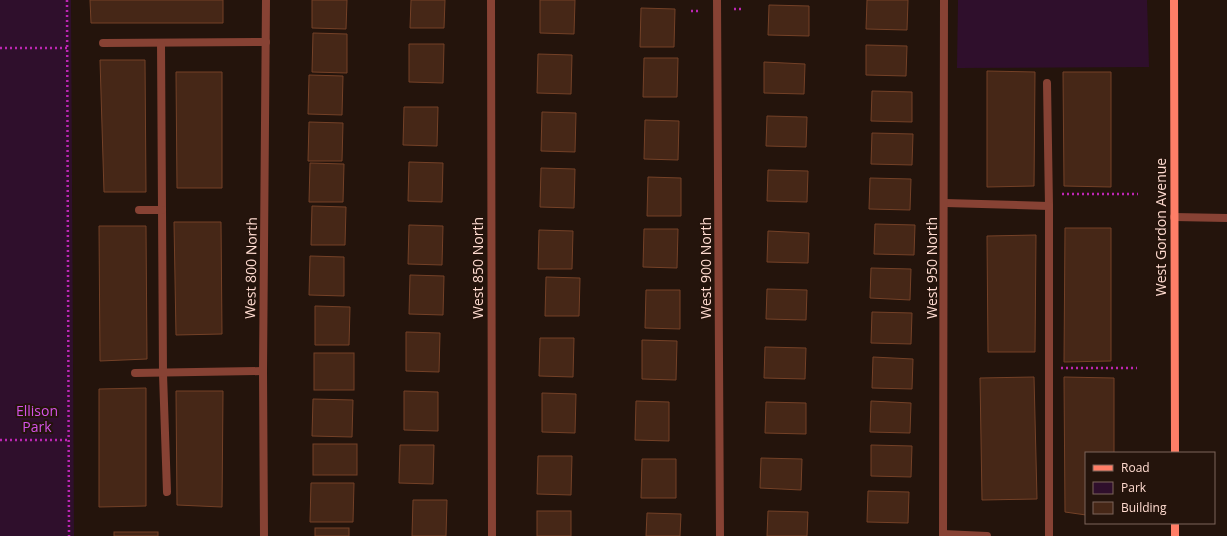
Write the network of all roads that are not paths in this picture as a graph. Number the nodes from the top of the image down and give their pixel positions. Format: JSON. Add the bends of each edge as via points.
{"nodes":[{"id":1,"x":266,"y":0,"type":"edge"},
{"id":2,"x":491,"y":0,"type":"edge"},
{"id":3,"x":717,"y":0,"type":"edge"},
{"id":4,"x":944,"y":0,"type":"edge"},
{"id":5,"x":1174,"y":0,"type":"edge"},
{"id":6,"x":266,"y":42,"type":"junction"},
{"id":7,"x":103,"y":43,"type":"dead end"},
{"id":8,"x":161,"y":43,"type":"junction"},
{"id":9,"x":1047,"y":83,"type":"dead end"},
{"id":10,"x":945,"y":203,"type":"junction"},
{"id":11,"x":1049,"y":206,"type":"junction"},
{"id":12,"x":139,"y":210,"type":"dead end"},
{"id":13,"x":162,"y":210,"type":"junction"},
{"id":14,"x":1174,"y":217,"type":"junction"},
{"id":15,"x":1227,"y":218,"type":"edge"},
{"id":16,"x":263,"y":371,"type":"junction"},
{"id":17,"x":135,"y":373,"type":"dead end"},
{"id":18,"x":163,"y":374,"type":"junction"},
{"id":19,"x":1175,"y":452,"type":"edge"},
{"id":20,"x":167,"y":492,"type":"dead end"},
{"id":21,"x":1175,"y":524,"type":"edge"},
{"id":22,"x":943,"y":535,"type":"edge"},
{"id":23,"x":264,"y":536,"type":"edge"},
{"id":24,"x":492,"y":536,"type":"edge"},
{"id":25,"x":720,"y":536,"type":"edge"},
{"id":26,"x":987,"y":536,"type":"edge"},
{"id":27,"x":1049,"y":536,"type":"edge"},
{"id":28,"x":1175,"y":536,"type":"edge"}],
"edges":[{"from":1,"to":6,"type":"street","name":"West 800 North"},
{"from":2,"to":24,"type":"street","name":"West 850 North"},
{"from":3,"to":25,"type":"street","name":"West 900 North"},
{"from":4,"to":10,"type":"street","name":"West 950 North"},
{"from":5,"to":14,"type":"main road","name":"West Gordon Avenue"},
{"from":6,"to":8,"type":"street"},
{"from":6,"to":16,"type":"street","name":"West 800 North"},
{"from":7,"to":8,"type":"street"},
{"from":8,"to":13,"type":"street"},
{"from":9,"to":11,"type":"street"},
{"from":10,"to":11,"type":"street"},
{"from":10,"to":22,"type":"street","name":"West 950 North"},
{"from":11,"to":27,"type":"street"},
{"from":12,"to":13,"type":"street"},
{"from":13,"to":18,"type":"street"},
{"from":14,"to":15,"type":"street"},
{"from":14,"to":19,"type":"main road","name":"West Gordon Avenue"},
{"from":16,"to":18,"type":"street"},
{"from":16,"to":23,"type":"street","name":"West 800 North"},
{"from":17,"to":18,"type":"street"},
{"from":18,"to":20,"type":"street"},
{"from":21,"to":28,"type":"main road"},
{"from":22,"to":26,"type":"street"}]}
